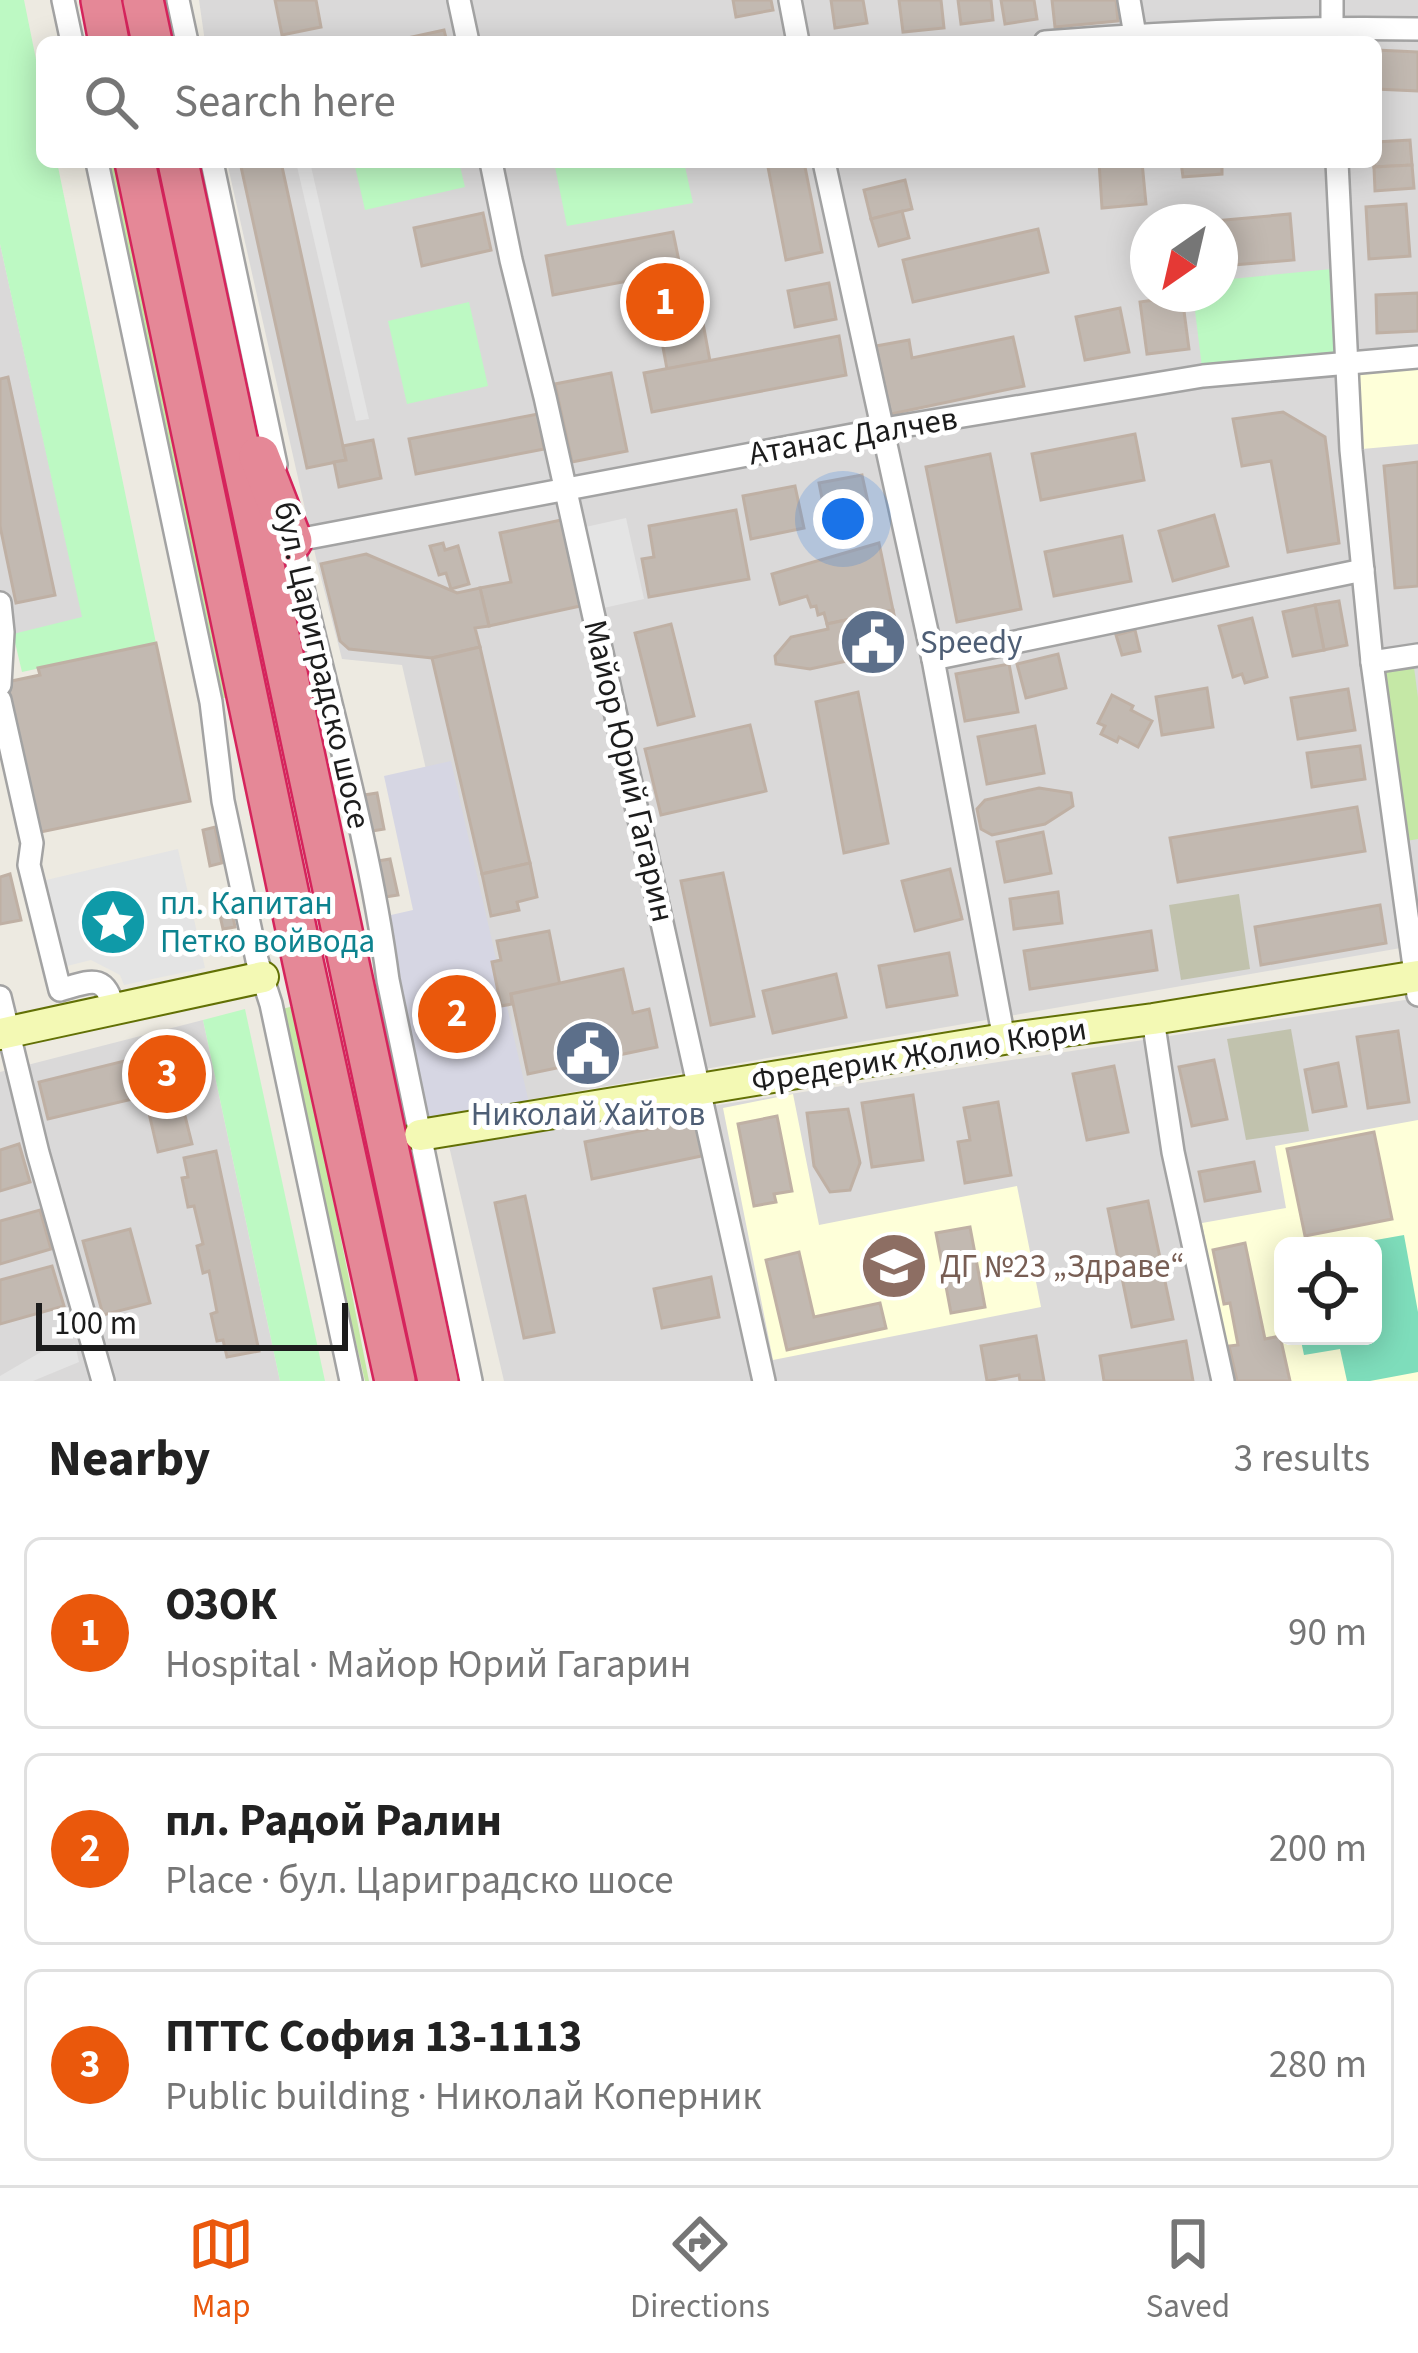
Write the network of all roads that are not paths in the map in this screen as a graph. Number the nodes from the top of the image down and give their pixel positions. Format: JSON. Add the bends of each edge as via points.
{"nodes":[{"id":1,"x":63,"y":0,"type":"edge"},
{"id":2,"x":100,"y":0,"type":"edge"},
{"id":3,"x":143,"y":0,"type":"edge"},
{"id":4,"x":178,"y":0,"type":"edge"},
{"id":5,"x":459,"y":0,"type":"edge"},
{"id":6,"x":790,"y":0,"type":"edge"},
{"id":7,"x":1129,"y":0,"type":"edge"},
{"id":8,"x":1331,"y":0,"type":"edge"},
{"id":9,"x":1418,"y":29,"type":"edge"},
{"id":10,"x":1136,"y":35,"type":"junction"},
{"id":11,"x":1331,"y":35,"type":"edge"},
{"id":12,"x":71,"y":36,"type":"edge"},
{"id":13,"x":109,"y":36,"type":"edge"},
{"id":14,"x":151,"y":36,"type":"edge"},
{"id":15,"x":186,"y":36,"type":"edge"},
{"id":16,"x":467,"y":36,"type":"edge"},
{"id":17,"x":797,"y":36,"type":"edge"},
{"id":18,"x":1123,"y":36,"type":"edge"},
{"id":19,"x":98,"y":168,"type":"edge"},
{"id":20,"x":136,"y":168,"type":"edge"},
{"id":21,"x":179,"y":168,"type":"edge"},
{"id":22,"x":213,"y":168,"type":"edge"},
{"id":23,"x":492,"y":168,"type":"edge"},
{"id":24,"x":825,"y":168,"type":"edge"},
{"id":25,"x":1337,"y":168,"type":"edge"},
{"id":26,"x":217,"y":348,"type":"junction"},
{"id":27,"x":1418,"y":357,"type":"edge"},
{"id":28,"x":1347,"y":363,"type":"junction"},
{"id":29,"x":884,"y":429,"type":"junction"},
{"id":30,"x":565,"y":489,"type":"junction"},
{"id":31,"x":292,"y":541,"type":"junction"},
{"id":32,"x":1363,"y":570,"type":"junction"},
{"id":33,"x":0,"y":603,"type":"edge"},
{"id":34,"x":1,"y":644,"type":"edge"},
{"id":35,"x":1418,"y":655,"type":"edge"},
{"id":36,"x":933,"y":659,"type":"junction"},
{"id":37,"x":1372,"y":662,"type":"junction"},
{"id":38,"x":0,"y":685,"type":"edge"},
{"id":39,"x":0,"y":700,"type":"edge"},
{"id":40,"x":263,"y":977,"type":"junction"},
{"id":41,"x":1417,"y":983,"type":"edge"},
{"id":42,"x":0,"y":997,"type":"edge"},
{"id":43,"x":114,"y":1010,"type":"junction"},
{"id":44,"x":1153,"y":1019,"type":"junction"},
{"id":45,"x":5,"y":1033,"type":"edge"},
{"id":46,"x":1004,"y":1039,"type":"junction"},
{"id":47,"x":700,"y":1090,"type":"junction"},
{"id":48,"x":420,"y":1135,"type":"junction"},
{"id":49,"x":393,"y":1378,"type":"edge"},
{"id":50,"x":103,"y":1381,"type":"edge"},
{"id":51,"x":351,"y":1381,"type":"edge"},
{"id":52,"x":437,"y":1381,"type":"edge"},
{"id":53,"x":471,"y":1381,"type":"edge"},
{"id":54,"x":764,"y":1381,"type":"edge"},
{"id":55,"x":1223,"y":1381,"type":"edge"}],
"edges":[{"from":1,"to":12,"type":"street"},
{"from":2,"to":13,"type":"highway"},
{"from":3,"to":14,"type":"highway"},
{"from":4,"to":15,"type":"street"},
{"from":5,"to":16,"type":"street"},
{"from":6,"to":17,"type":"street"},
{"from":7,"to":10,"type":"street"},
{"from":8,"to":11,"type":"street"},
{"from":9,"to":11,"type":"street"},
{"from":10,"to":11,"type":"street"},
{"from":10,"to":18,"type":"street"},
{"from":19,"to":40,"type":"street"},
{"from":20,"to":49,"type":"highway"},
{"from":21,"to":26,"type":"highway","name":"бул. Цариградско шосе"},
{"from":22,"to":31,"type":"street","name":"бул. Цариградско шосе"},
{"from":23,"to":30,"type":"street","name":"Майор Юрий Гагарин"},
{"from":24,"to":29,"type":"street"},
{"from":25,"to":28,"type":"street"},
{"from":26,"to":31,"type":"highway"},
{"from":26,"to":52,"type":"highway","name":"бул. Цариградско шосе"},
{"from":27,"to":28,"type":"street","name":"Атанас Далчев"},
{"from":28,"to":29,"type":"street","name":"Атанас Далчев","via":[[1202,376]]},
{"from":28,"to":32,"type":"street"},
{"from":29,"to":30,"type":"street","name":"Атанас Далчев"},
{"from":29,"to":36,"type":"street"},
{"from":30,"to":31,"type":"street","name":"Атанас Далчев"},
{"from":30,"to":47,"type":"street","name":"Майор Юрий Гагарин"},
{"from":31,"to":48,"type":"street","name":"бул. Цариградско шосе","via":[[352,784]]},
{"from":32,"to":36,"type":"street"},
{"from":32,"to":37,"type":"street"},
{"from":33,"to":34,"type":"street"},
{"from":34,"to":38,"type":"street"},
{"from":35,"to":37,"type":"street"},
{"from":36,"to":46,"type":"street"},
{"from":37,"to":41,"type":"street"},
{"from":39,"to":43,"type":"street","via":[[59,990],[93,981],[110,992]]},
{"from":40,"to":43,"type":"street"},
{"from":40,"to":51,"type":"street"},
{"from":41,"to":44,"type":"street","name":"Фредерик Жолио Кюри"},
{"from":42,"to":45,"type":"street"},
{"from":43,"to":45,"type":"street"},
{"from":44,"to":46,"type":"street","name":"Фредерик Жолио Кюри"},
{"from":44,"to":55,"type":"street"},
{"from":45,"to":50,"type":"street"},
{"from":46,"to":47,"type":"street","name":"Фредерик Жолио Кюри"},
{"from":47,"to":48,"type":"street","name":"Фредерик Жолио Кюри"},
{"from":47,"to":54,"type":"street","name":"Майор Юрий Гагарин"},
{"from":48,"to":53,"type":"street","name":"бул. Цариградско шосе"}]}
